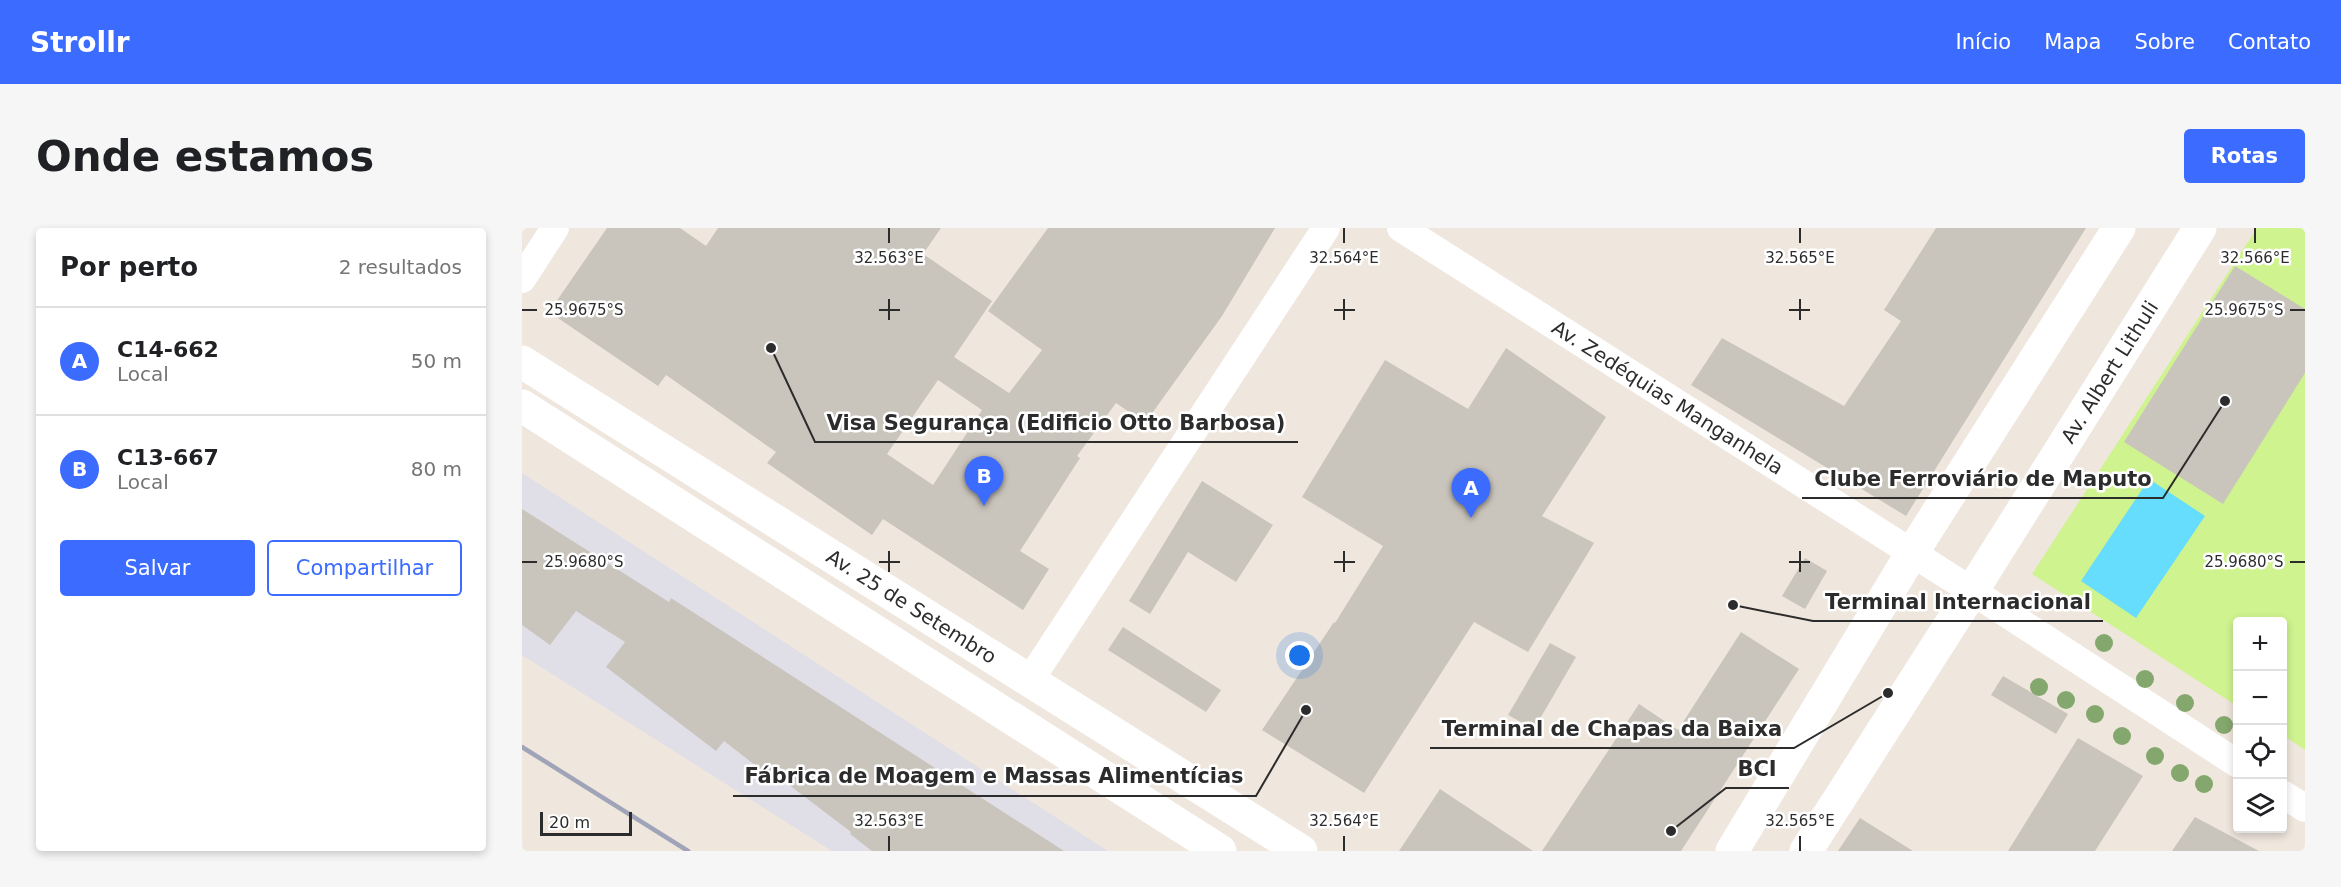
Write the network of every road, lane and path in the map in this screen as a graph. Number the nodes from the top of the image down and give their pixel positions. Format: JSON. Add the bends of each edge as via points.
{"nodes":[{"id":1,"x":555,"y":228,"type":"edge"},
{"id":2,"x":1326,"y":228,"type":"edge"},
{"id":3,"x":1401,"y":228,"type":"edge"},
{"id":4,"x":2119,"y":228,"type":"edge"},
{"id":5,"x":2200,"y":228,"type":"edge"},
{"id":6,"x":522,"y":279,"type":"edge"},
{"id":7,"x":522,"y":362,"type":"edge"},
{"id":8,"x":522,"y":406,"type":"edge"},
{"id":9,"x":1912,"y":553,"type":"junction"},
{"id":10,"x":1972,"y":591,"type":"junction"},
{"id":11,"x":1030,"y":680,"type":"junction"},
{"id":12,"x":2233,"y":761,"type":"edge"},
{"id":13,"x":2287,"y":797,"type":"edge"},
{"id":14,"x":2305,"y":808,"type":"edge"},
{"id":15,"x":1220,"y":851,"type":"edge"},
{"id":16,"x":1301,"y":851,"type":"edge"},
{"id":17,"x":1732,"y":851,"type":"edge"},
{"id":18,"x":1806,"y":851,"type":"edge"}],
"edges":[{"from":1,"to":6,"type":"street"},
{"from":2,"to":11,"type":"street"},
{"from":3,"to":9,"type":"street","name":"Av. Zedéquias Manganhela"},
{"from":4,"to":9,"type":"main road"},
{"from":5,"to":10,"type":"main road","name":"Av. Albert Lithuli"},
{"from":7,"to":11,"type":"main road","name":"Av. 25 de Setembro"},
{"from":8,"to":15,"type":"main road","name":"Av. 25 de Setembro"},
{"from":9,"to":10,"type":"street","name":"Av. Zedéquias Manganhela"},
{"from":9,"to":17,"type":"main road"},
{"from":10,"to":12,"type":"street","name":"Av. Zedéquias Manganhela"},
{"from":10,"to":18,"type":"main road","name":"Av. Albert Lithuli"},
{"from":11,"to":16,"type":"main road","name":"Av. 25 de Setembro"},
{"from":13,"to":14,"type":"street"}]}
